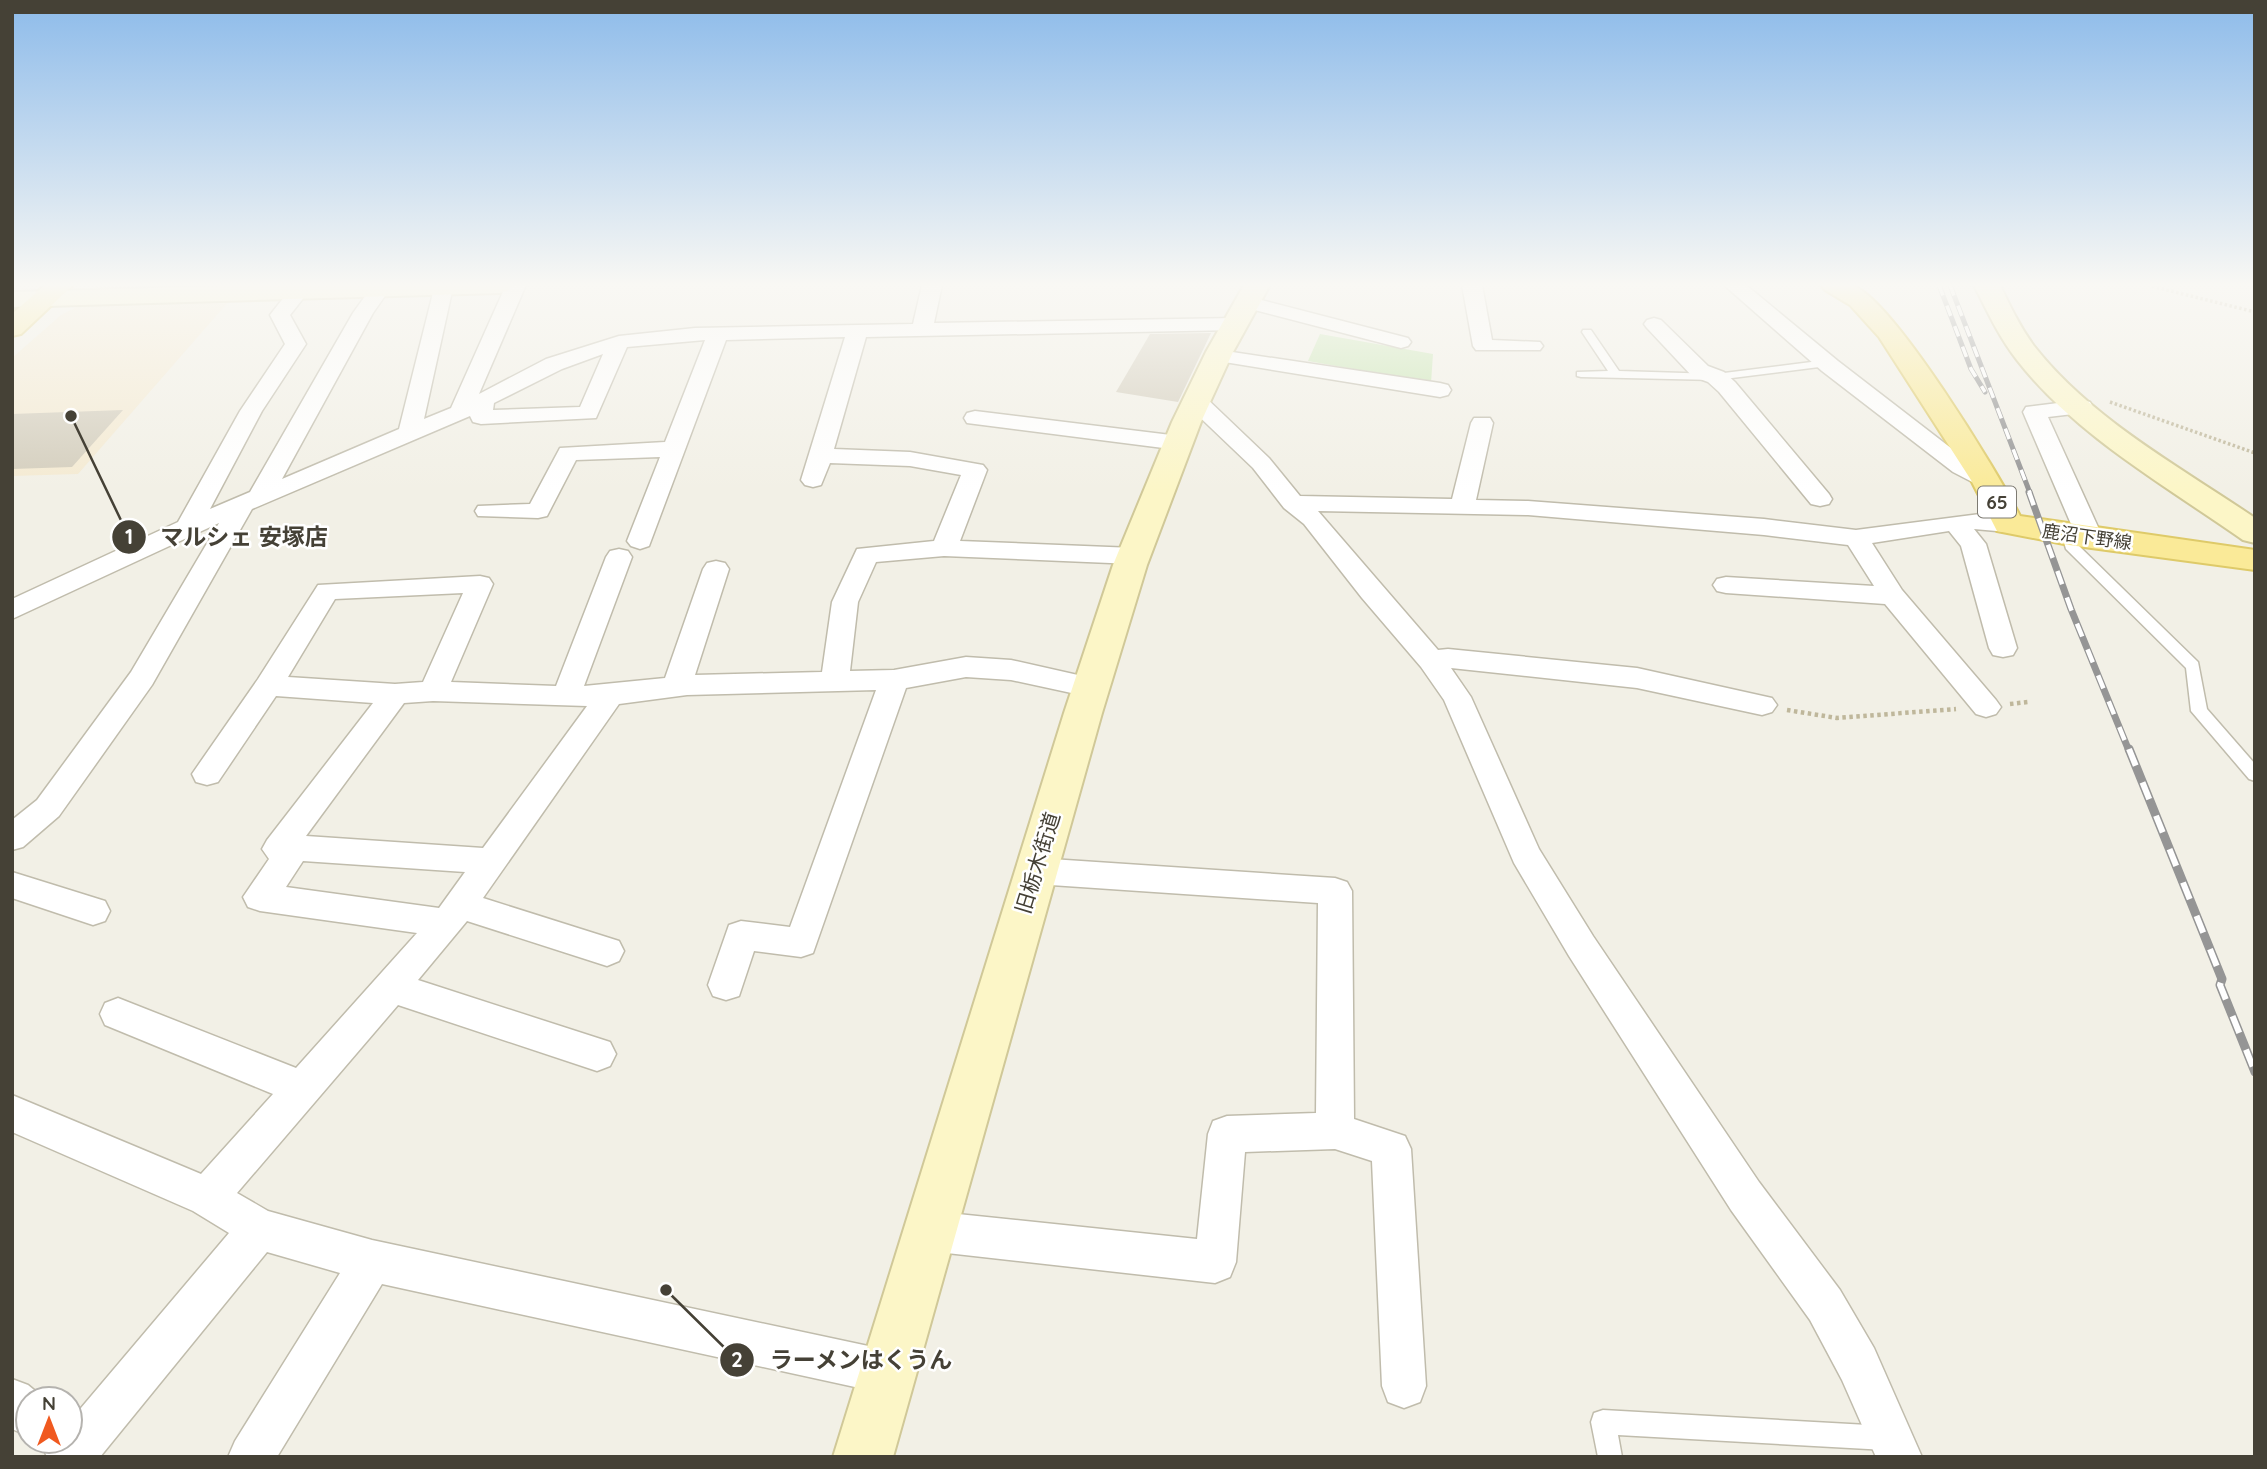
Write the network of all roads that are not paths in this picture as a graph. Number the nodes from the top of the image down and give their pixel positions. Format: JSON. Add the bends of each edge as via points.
{"nodes":[{"id":1,"x":289,"y":354,"type":"edge"},
{"id":2,"x":339,"y":354,"type":"edge"},
{"id":3,"x":428,"y":354,"type":"edge"},
{"id":4,"x":486,"y":354,"type":"edge"},
{"id":5,"x":584,"y":354,"type":"edge"},
{"id":6,"x":614,"y":354,"type":"edge"},
{"id":7,"x":711,"y":354,"type":"edge"},
{"id":8,"x":851,"y":354,"type":"edge"},
{"id":9,"x":1221,"y":354,"type":"edge"},
{"id":10,"x":1340,"y":354,"type":"edge"},
{"id":11,"x":1602,"y":354,"type":"edge"},
{"id":12,"x":1683,"y":354,"type":"edge"},
{"id":13,"x":1816,"y":354,"type":"edge"},
{"id":14,"x":1903,"y":354,"type":"edge"},
{"id":15,"x":2026,"y":354,"type":"edge"},
{"id":16,"x":1827,"y":363,"type":"junction"},
{"id":17,"x":1581,"y":374,"type":"dead end"},
{"id":18,"x":1616,"y":375,"type":"junction"},
{"id":19,"x":1716,"y":377,"type":"junction"},
{"id":20,"x":1440,"y":390,"type":"dead end"},
{"id":21,"x":1196,"y":401,"type":"junction"},
{"id":22,"x":483,"y":402,"type":"junction"},
{"id":23,"x":2093,"y":403,"type":"junction"},
{"id":24,"x":460,"y":412,"type":"junction"},
{"id":25,"x":975,"y":418,"type":"dead end"},
{"id":26,"x":1482,"y":423,"type":"dead end"},
{"id":27,"x":410,"y":432,"type":"junction"},
{"id":28,"x":1179,"y":443,"type":"junction"},
{"id":29,"x":675,"y":449,"type":"junction"},
{"id":30,"x":820,"y":456,"type":"junction"},
{"id":31,"x":813,"y":480,"type":"dead end"},
{"id":32,"x":1986,"y":480,"type":"junction"},
{"id":33,"x":1821,"y":499,"type":"dead end"},
{"id":34,"x":250,"y":501,"type":"junction"},
{"id":35,"x":1293,"y":503,"type":"junction"},
{"id":36,"x":1462,"y":507,"type":"junction"},
{"id":37,"x":487,"y":511,"type":"dead end"},
{"id":38,"x":1955,"y":523,"type":"junction"},
{"id":39,"x":2008,"y":523,"type":"junction"},
{"id":40,"x":188,"y":527,"type":"junction"},
{"id":41,"x":2255,"y":533,"type":"edge"},
{"id":42,"x":2080,"y":537,"type":"junction"},
{"id":43,"x":1856,"y":538,"type":"junction"},
{"id":44,"x":944,"y":548,"type":"junction"},
{"id":45,"x":1134,"y":556,"type":"junction"},
{"id":46,"x":2255,"y":560,"type":"edge"},
{"id":47,"x":716,"y":569,"type":"dead end"},
{"id":48,"x":1726,"y":585,"type":"dead end"},
{"id":49,"x":1893,"y":596,"type":"junction"},
{"id":50,"x":12,"y":610,"type":"edge"},
{"id":51,"x":2003,"y":648,"type":"dead end"},
{"id":52,"x":1432,"y":660,"type":"junction"},
{"id":53,"x":894,"y":680,"type":"junction"},
{"id":54,"x":835,"y":681,"type":"junction"},
{"id":55,"x":268,"y":685,"type":"junction"},
{"id":56,"x":677,"y":686,"type":"junction"},
{"id":57,"x":1090,"y":687,"type":"junction"},
{"id":58,"x":433,"y":691,"type":"junction"},
{"id":59,"x":395,"y":694,"type":"junction"},
{"id":60,"x":610,"y":695,"type":"junction"},
{"id":61,"x":566,"y":696,"type":"junction"},
{"id":62,"x":1762,"y":705,"type":"road end"},
{"id":63,"x":1986,"y":706,"type":"road end"},
{"id":64,"x":207,"y":774,"type":"dead end"},
{"id":65,"x":2255,"y":775,"type":"edge"},
{"id":66,"x":12,"y":838,"type":"edge"},
{"id":67,"x":295,"y":848,"type":"junction"},
{"id":68,"x":491,"y":861,"type":"junction"},
{"id":69,"x":1036,"y":871,"type":"junction"},
{"id":70,"x":12,"y":885,"type":"edge"},
{"id":71,"x":93,"y":911,"type":"dead end"},
{"id":72,"x":453,"y":914,"type":"junction"},
{"id":73,"x":607,"y":951,"type":"dead end"},
{"id":74,"x":726,"y":985,"type":"dead end"},
{"id":75,"x":391,"y":987,"type":"junction"},
{"id":76,"x":118,"y":1014,"type":"dead end"},
{"id":77,"x":597,"y":1054,"type":"dead end"},
{"id":78,"x":302,"y":1087,"type":"junction"},
{"id":79,"x":12,"y":1113,"type":"edge"},
{"id":80,"x":1335,"y":1132,"type":"junction"},
{"id":81,"x":207,"y":1197,"type":"junction"},
{"id":82,"x":258,"y":1229,"type":"junction"},
{"id":83,"x":929,"y":1231,"type":"junction"},
{"id":84,"x":372,"y":1261,"type":"junction"},
{"id":85,"x":887,"y":1372,"type":"junction"},
{"id":86,"x":1404,"y":1386,"type":"dead end"},
{"id":87,"x":84,"y":1440,"type":"edge"},
{"id":88,"x":1896,"y":1448,"type":"edge"},
{"id":89,"x":251,"y":1457,"type":"edge"},
{"id":90,"x":863,"y":1457,"type":"edge"},
{"id":91,"x":1610,"y":1457,"type":"edge"}],
"edges":[{"from":1,"to":40,"type":"street","via":[[254,402]]},
{"from":2,"to":34,"type":"street"},
{"from":3,"to":27,"type":"street"},
{"from":4,"to":24,"type":"street"},
{"from":5,"to":22,"type":"street"},
{"from":6,"to":22,"type":"street","via":[[588,413],[481,417]]},
{"from":7,"to":29,"type":"street"},
{"from":8,"to":30,"type":"street"},
{"from":9,"to":21,"type":"street","name":"旧栃木街道"},
{"from":10,"to":20,"type":"street"},
{"from":11,"to":18,"type":"lane"},
{"from":12,"to":19,"type":"street","via":[[1700,371]]},
{"from":13,"to":16,"type":"street"},
{"from":14,"to":32,"type":"main road","number":"65"},
{"from":15,"to":23,"type":"street"},
{"from":16,"to":19,"type":"lane"},
{"from":16,"to":32,"type":"street","via":[[1961,467]]},
{"from":17,"to":18,"type":"lane"},
{"from":18,"to":19,"type":"lane"},
{"from":19,"to":33,"type":"street"},
{"from":21,"to":28,"type":"street","name":"旧栃木街道"},
{"from":21,"to":35,"type":"street","via":[[1261,463]]},
{"from":22,"to":24,"type":"street"},
{"from":23,"to":41,"type":"street"},
{"from":23,"to":42,"type":"street","via":[[2034,412]]},
{"from":24,"to":27,"type":"street"},
{"from":25,"to":28,"type":"street"},
{"from":26,"to":36,"type":"street"},
{"from":27,"to":34,"type":"street"},
{"from":28,"to":45,"type":"street","name":"旧栃木街道"},
{"from":29,"to":37,"type":"street","via":[[568,453],[538,511]]},
{"from":29,"to":61,"type":"street"},
{"from":30,"to":31,"type":"street"},
{"from":30,"to":44,"type":"street","via":[[911,459],[975,470]]},
{"from":32,"to":39,"type":"main road","number":"65"},
{"from":34,"to":40,"type":"street"},
{"from":34,"to":66,"type":"street","via":[[142,678],[48,808]]},
{"from":35,"to":36,"type":"street"},
{"from":35,"to":52,"type":"street","via":[[1313,519]]},
{"from":36,"to":43,"type":"street","via":[[1541,509]]},
{"from":38,"to":39,"type":"street"},
{"from":38,"to":43,"type":"street"},
{"from":38,"to":51,"type":"street","via":[[1973,544]]},
{"from":39,"to":42,"type":"main road","name":"鹿沼下野線","number":"65"},
{"from":40,"to":50,"type":"street"},
{"from":42,"to":46,"type":"main road","name":"鹿沼下野線","number":"65"},
{"from":42,"to":65,"type":"lane","via":[[2071,546],[2193,666],[2199,711]]},
{"from":43,"to":49,"type":"street"},
{"from":44,"to":45,"type":"street"},
{"from":44,"to":54,"type":"street","via":[[866,555],[845,601]]},
{"from":45,"to":57,"type":"street","name":"旧栃木街道"},
{"from":47,"to":56,"type":"street"},
{"from":48,"to":49,"type":"street"},
{"from":49,"to":63,"type":"street"},
{"from":52,"to":62,"type":"street","via":[[1637,678]]},
{"from":52,"to":88,"type":"street","via":[[1457,697],[1525,854],[1745,1196],[1825,1305]]},
{"from":53,"to":54,"type":"street"},
{"from":53,"to":57,"type":"street","via":[[967,667],[1011,670]]},
{"from":53,"to":74,"type":"street","via":[[801,943],[741,935]]},
{"from":54,"to":56,"type":"street"},
{"from":55,"to":58,"type":"street","via":[[327,591],[480,584]]},
{"from":55,"to":59,"type":"street"},
{"from":55,"to":64,"type":"street"},
{"from":56,"to":60,"type":"street"},
{"from":57,"to":69,"type":"street","name":"旧栃木街道"},
{"from":58,"to":59,"type":"street"},
{"from":58,"to":61,"type":"street"},
{"from":59,"to":67,"type":"street","via":[[278,849]]},
{"from":60,"to":61,"type":"street"},
{"from":60,"to":68,"type":"street"},
{"from":67,"to":68,"type":"street"},
{"from":67,"to":72,"type":"street","via":[[260,897]]},
{"from":68,"to":72,"type":"street"},
{"from":69,"to":80,"type":"street","via":[[1335,891]]},
{"from":69,"to":83,"type":"street","name":"旧栃木街道"},
{"from":70,"to":71,"type":"street"},
{"from":72,"to":73,"type":"street"},
{"from":72,"to":75,"type":"street"},
{"from":75,"to":77,"type":"street"},
{"from":75,"to":78,"type":"street"},
{"from":76,"to":78,"type":"street"},
{"from":78,"to":81,"type":"street"},
{"from":79,"to":81,"type":"street"},
{"from":80,"to":83,"type":"street","via":[[1227,1134],[1215,1262]]},
{"from":80,"to":86,"type":"street","via":[[1391,1149]]},
{"from":81,"to":82,"type":"street"},
{"from":82,"to":84,"type":"street"},
{"from":82,"to":87,"type":"street"},
{"from":83,"to":85,"type":"street","name":"旧栃木街道"},
{"from":84,"to":85,"type":"street"},
{"from":84,"to":89,"type":"street"},
{"from":85,"to":90,"type":"street","name":"旧栃木街道"},
{"from":88,"to":91,"type":"lane","via":[[1603,1422]]}]}
